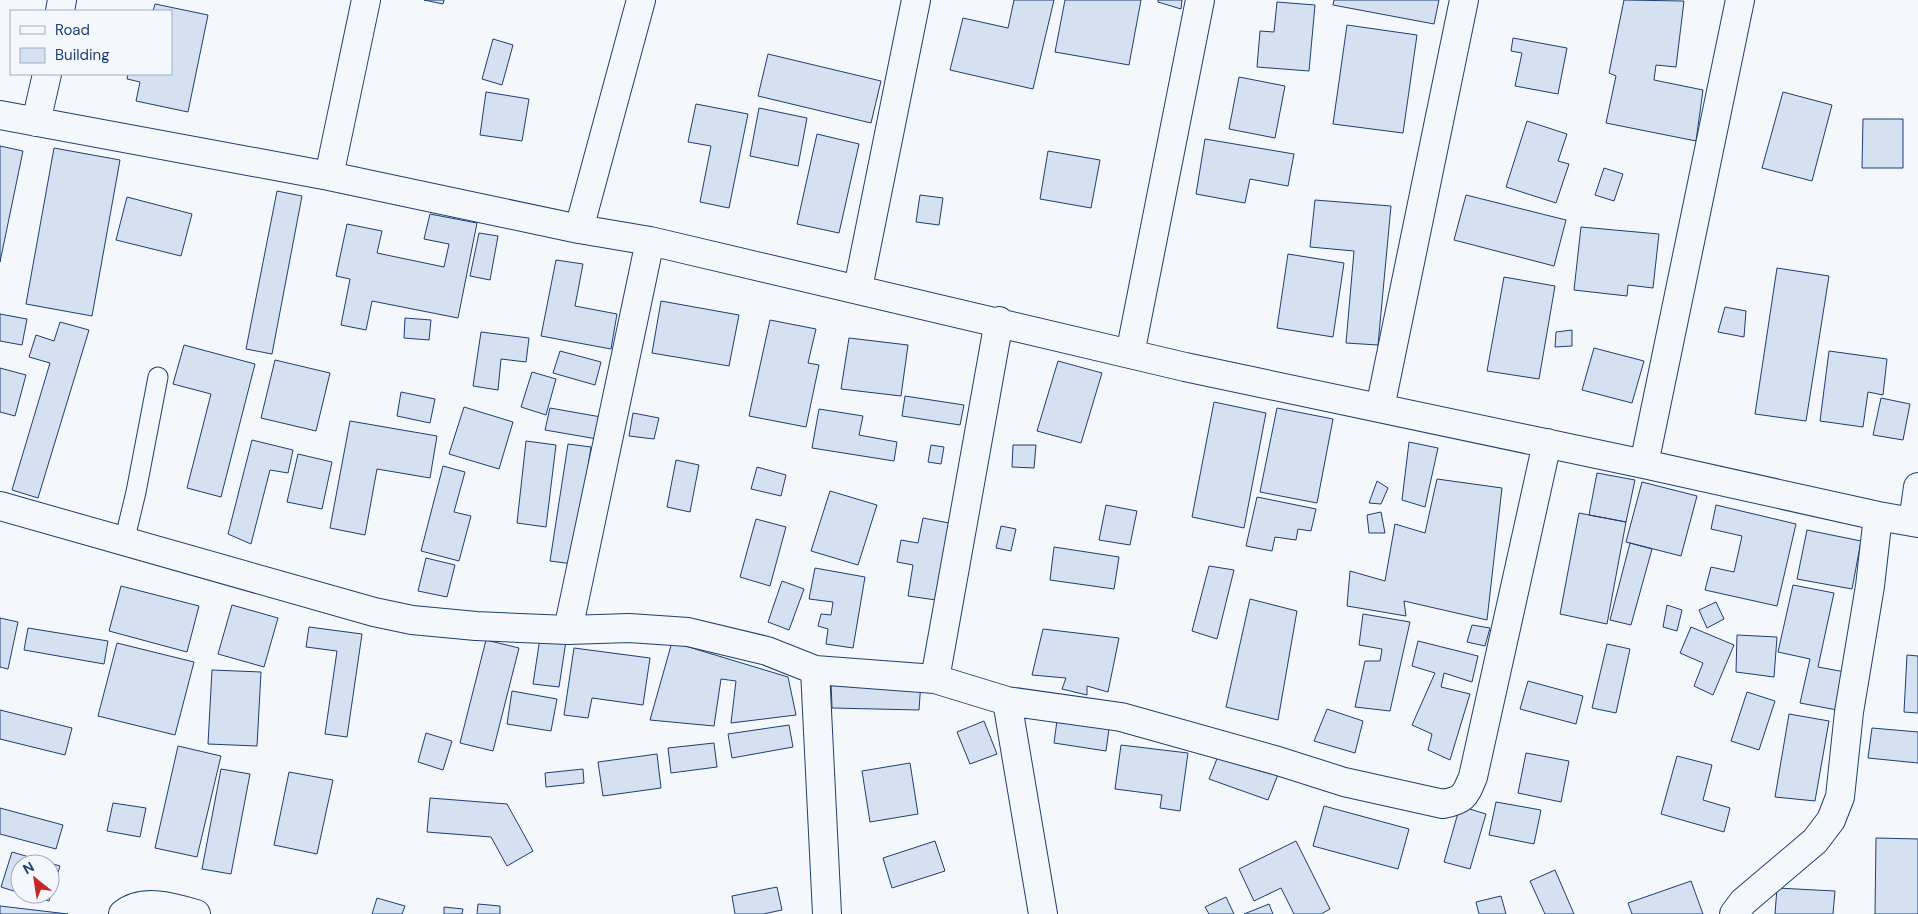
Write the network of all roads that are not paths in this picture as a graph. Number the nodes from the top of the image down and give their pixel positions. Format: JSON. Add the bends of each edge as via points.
{"nodes":[{"id":1,"x":366,"y":0,"type":"edge"},
{"id":2,"x":641,"y":0,"type":"edge"},
{"id":3,"x":916,"y":0,"type":"edge"},
{"id":4,"x":1200,"y":0,"type":"edge"},
{"id":5,"x":1464,"y":0,"type":"edge"},
{"id":6,"x":1740,"y":0,"type":"edge"},
{"id":7,"x":47,"y":75,"type":"edge"},
{"id":8,"x":0,"y":115,"type":"edge"},
{"id":9,"x":36,"y":122,"type":"junction"},
{"id":10,"x":329,"y":176,"type":"junction"},
{"id":11,"x":579,"y":229,"type":"junction"},
{"id":12,"x":650,"y":241,"type":"junction"},
{"id":13,"x":858,"y":288,"type":"junction"},
{"id":14,"x":998,"y":322,"type":"junction"},
{"id":15,"x":1130,"y":354,"type":"junction"},
{"id":16,"x":158,"y":377,"type":"dead end"},
{"id":17,"x":1380,"y":408,"type":"junction"},
{"id":18,"x":1547,"y":443,"type":"junction"},
{"id":19,"x":1644,"y":464,"type":"junction"},
{"id":20,"x":1918,"y":487,"type":"edge"},
{"id":21,"x":0,"y":506,"type":"edge"},
{"id":22,"x":1878,"y":516,"type":"junction"},
{"id":23,"x":1915,"y":522,"type":"edge"},
{"id":24,"x":124,"y":542,"type":"junction"},
{"id":25,"x":568,"y":630,"type":"junction"},
{"id":26,"x":815,"y":670,"type":"junction"},
{"id":27,"x":935,"y":679,"type":"junction"},
{"id":28,"x":1007,"y":701,"type":"junction"},
{"id":29,"x":124,"y":914,"type":"edge"},
{"id":30,"x":196,"y":914,"type":"edge"},
{"id":31,"x":827,"y":914,"type":"edge"},
{"id":32,"x":1043,"y":914,"type":"edge"},
{"id":33,"x":1734,"y":914,"type":"edge"}],
"edges":[{"from":1,"to":10,"type":"street"},
{"from":2,"to":11,"type":"street"},
{"from":3,"to":13,"type":"street"},
{"from":4,"to":15,"type":"street"},
{"from":5,"to":17,"type":"street"},
{"from":6,"to":19,"type":"street"},
{"from":7,"to":9,"type":"street"},
{"from":8,"to":9,"type":"street"},
{"from":9,"to":10,"type":"street"},
{"from":10,"to":11,"type":"street"},
{"from":11,"to":12,"type":"street"},
{"from":12,"to":13,"type":"street"},
{"from":12,"to":25,"type":"street"},
{"from":13,"to":14,"type":"street"},
{"from":14,"to":15,"type":"street"},
{"from":14,"to":27,"type":"street"},
{"from":15,"to":17,"type":"street"},
{"from":16,"to":24,"type":"lane"},
{"from":17,"to":18,"type":"street"},
{"from":18,"to":19,"type":"street"},
{"from":18,"to":28,"type":"street","via":[[1473,777],[1465,796],[1457,801],[1443,804],[1344,782],[1121,717]]},
{"from":19,"to":22,"type":"street"},
{"from":20,"to":23,"type":"street"},
{"from":21,"to":24,"type":"street"},
{"from":22,"to":23,"type":"street"},
{"from":22,"to":33,"type":"street","via":[[1840,797],[1831,820],[1816,841],[1743,902]]},
{"from":24,"to":25,"type":"street","via":[[412,620]]},
{"from":25,"to":26,"type":"street","via":[[629,628],[688,632],[766,652]]},
{"from":26,"to":27,"type":"street"},
{"from":26,"to":31,"type":"street"},
{"from":27,"to":28,"type":"street"},
{"from":28,"to":32,"type":"street"},
{"from":29,"to":30,"type":"street","via":[[144,904]]}]}
